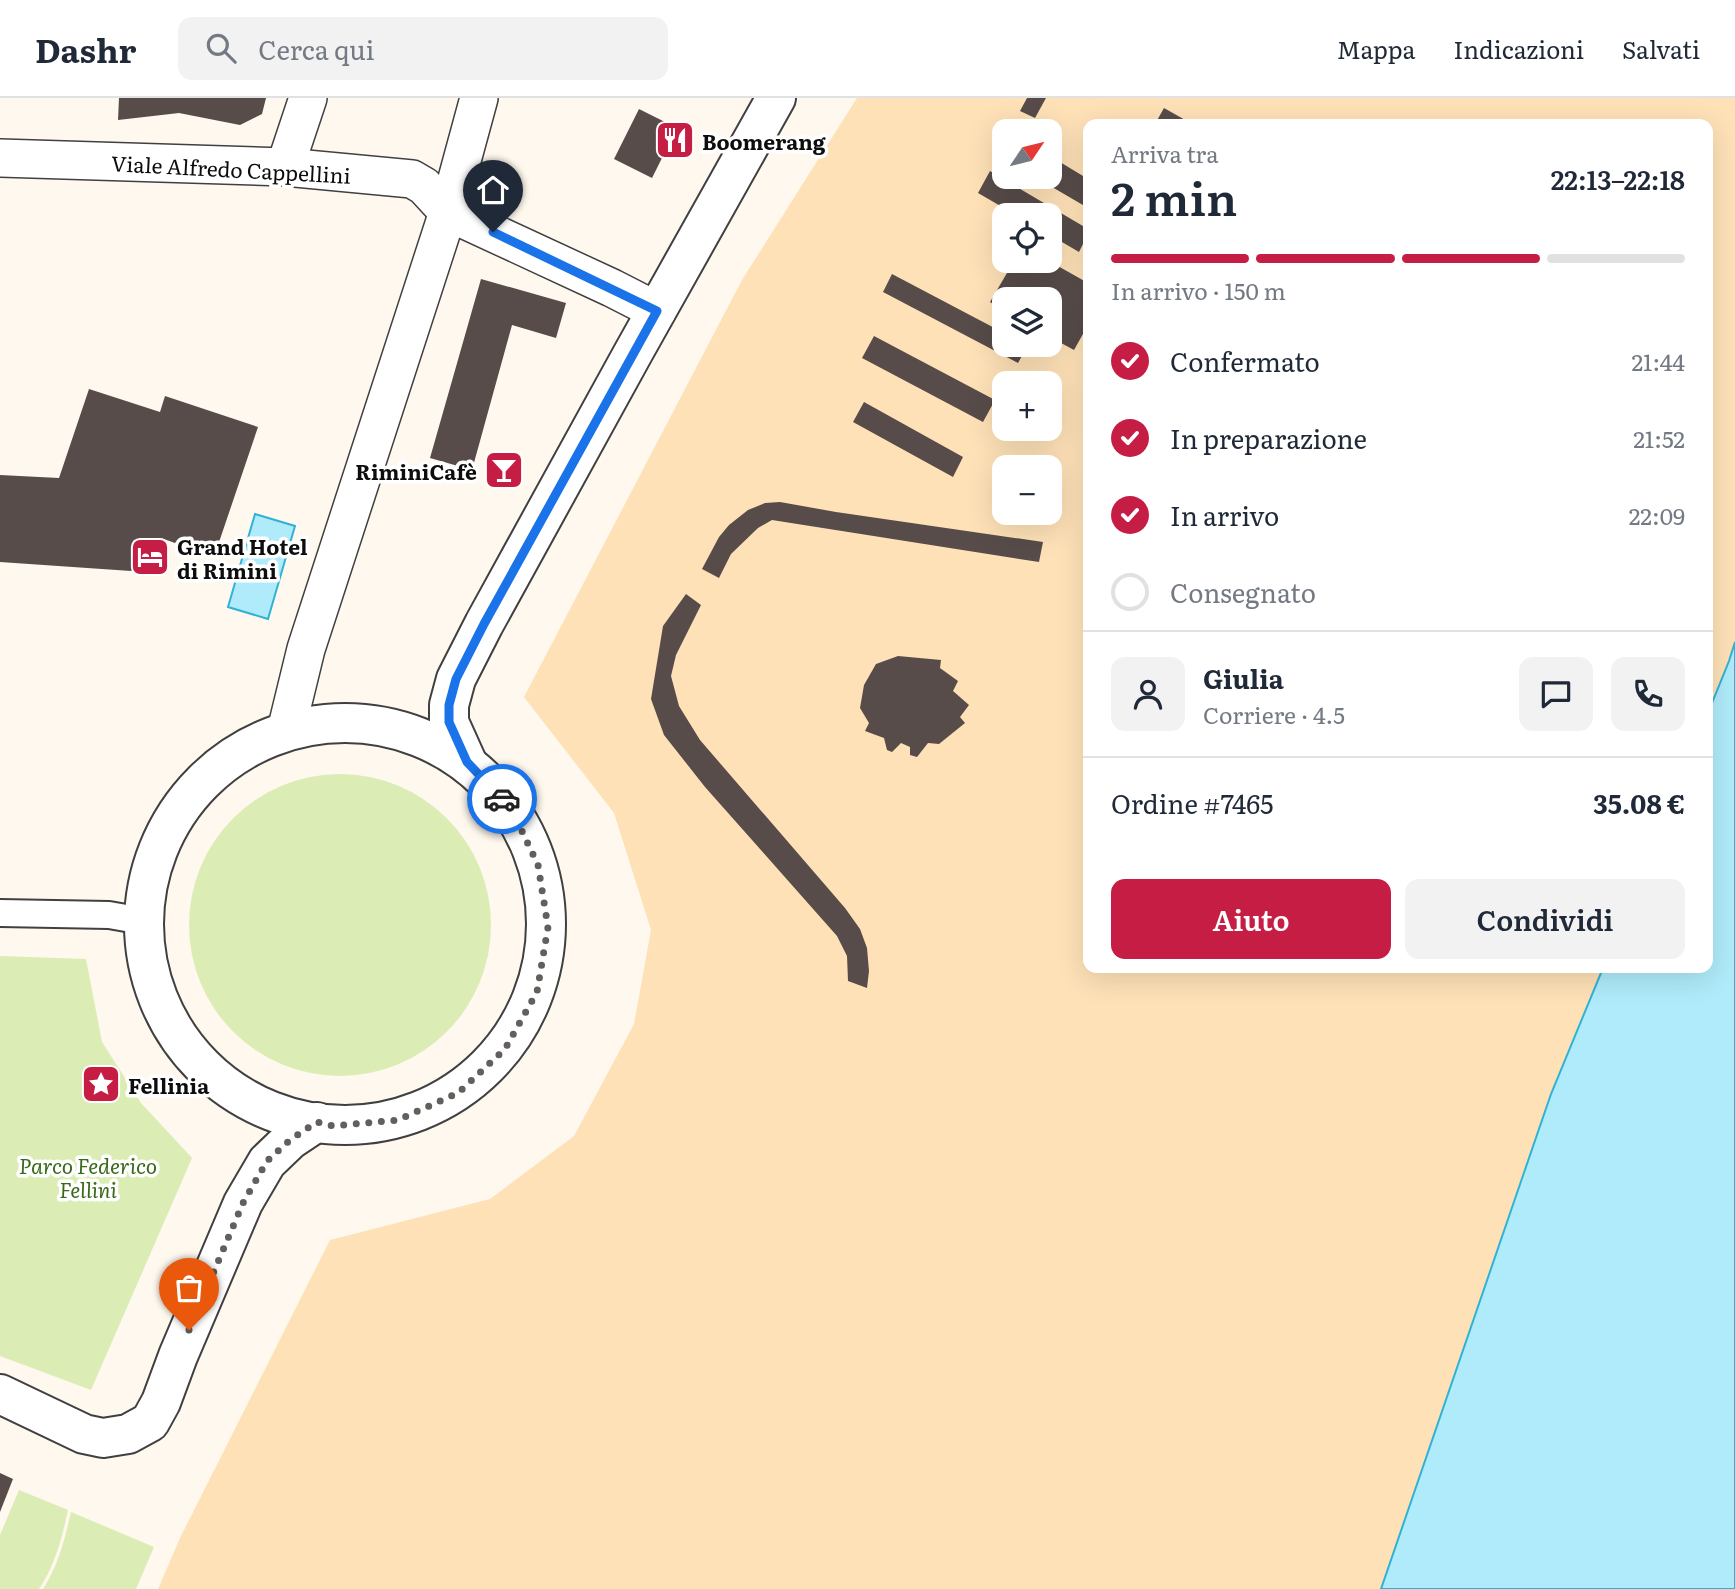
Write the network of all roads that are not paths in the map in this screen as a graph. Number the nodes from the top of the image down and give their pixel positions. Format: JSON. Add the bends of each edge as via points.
{"nodes":[{"id":1,"x":308,"y":98,"type":"edge"},
{"id":2,"x":479,"y":98,"type":"edge"},
{"id":3,"x":776,"y":98,"type":"edge"},
{"id":4,"x":0,"y":158,"type":"edge"},
{"id":5,"x":285,"y":167,"type":"junction"},
{"id":6,"x":449,"y":212,"type":"junction"},
{"id":7,"x":657,"y":311,"type":"junction"},
{"id":8,"x":285,"y":731,"type":"junction"},
{"id":9,"x":467,"y":762,"type":"junction"},
{"id":10,"x":0,"y":913,"type":"edge"},
{"id":11,"x":143,"y":921,"type":"junction"},
{"id":12,"x":317,"y":1122,"type":"junction"},
{"id":13,"x":0,"y":1394,"type":"edge"}],
"edges":[{"from":1,"to":5,"type":"street"},
{"from":2,"to":6,"type":"street"},
{"from":3,"to":7,"type":"street"},
{"from":4,"to":5,"type":"street","name":"Viale Alfredo Cappellini"},
{"from":5,"to":6,"type":"street","name":"Viale Alfredo Cappellini","via":[[412,178]]},
{"from":6,"to":7,"type":"street"},
{"from":6,"to":8,"type":"street","via":[[306,649]]},
{"from":7,"to":9,"type":"street","via":[[456,679],[449,722]]},
{"from":8,"to":9,"type":"street","via":[[361,724],[411,733]]},
{"from":8,"to":11,"type":"street","via":[[239,752],[200,783],[170,824],[150,871]]},
{"from":9,"to":12,"type":"street","via":[[511,808],[538,865],[548,927],[537,992],[505,1049],[458,1093],[398,1120],[333,1126]]},
{"from":10,"to":11,"type":"street","via":[[109,915]]},
{"from":11,"to":12,"type":"street","via":[[152,981],[177,1036],[218,1081],[270,1112]]},
{"from":12,"to":13,"type":"street","via":[[267,1161],[243,1203],[150,1422],[128,1434],[103,1438],[84,1434]]}]}
